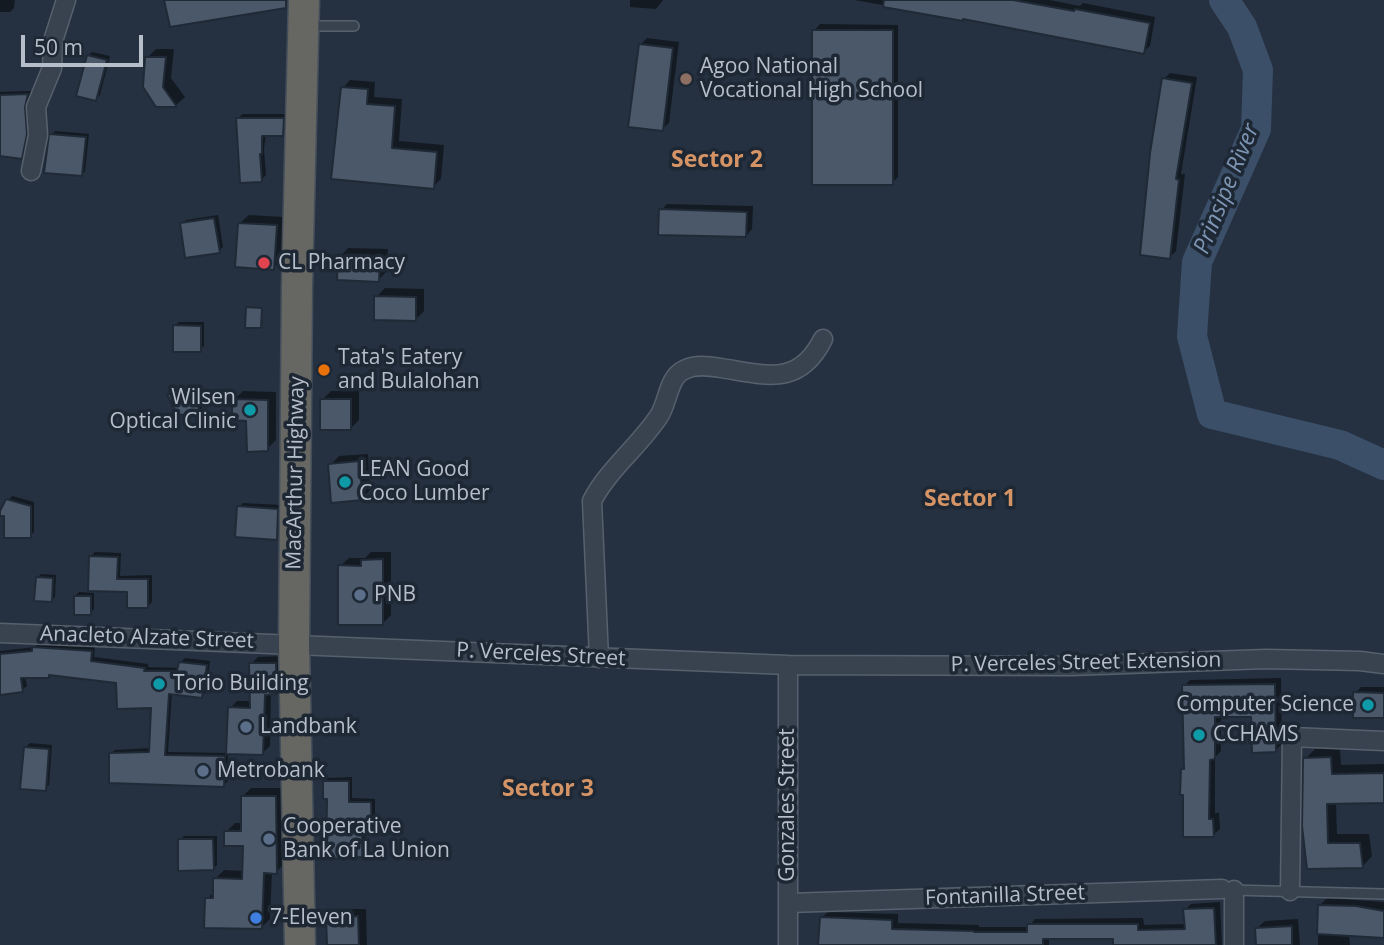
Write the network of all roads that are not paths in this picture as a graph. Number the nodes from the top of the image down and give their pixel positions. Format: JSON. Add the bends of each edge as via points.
{"nodes":[{"id":1,"x":66,"y":0,"type":"edge"},
{"id":2,"x":303,"y":13,"type":"edge"},
{"id":3,"x":354,"y":26,"type":"dead end"},
{"id":4,"x":31,"y":172,"type":"dead end"},
{"id":5,"x":823,"y":339,"type":"dead end"},
{"id":6,"x":0,"y":633,"type":"edge"},
{"id":7,"x":294,"y":643,"type":"junction"},
{"id":8,"x":599,"y":658,"type":"junction"},
{"id":9,"x":788,"y":664,"type":"junction"},
{"id":10,"x":1384,"y":664,"type":"edge"},
{"id":11,"x":1384,"y":741,"type":"edge"},
{"id":12,"x":1228,"y":890,"type":"junction"},
{"id":13,"x":1290,"y":891,"type":"junction"},
{"id":14,"x":1384,"y":894,"type":"edge"},
{"id":15,"x":788,"y":903,"type":"junction"},
{"id":16,"x":300,"y":945,"type":"edge"},
{"id":17,"x":788,"y":945,"type":"edge"},
{"id":18,"x":1234,"y":945,"type":"edge"}],
"edges":[{"from":1,"to":4,"type":"street","via":[[53,41],[52,68],[36,107],[38,135]]},
{"from":2,"to":3,"type":"lane"},
{"from":2,"to":7,"type":"highway","name":"MacArthur Highway"},
{"from":5,"to":8,"type":"street","via":[[815,356],[785,375],[705,366],[676,375],[661,414],[598,488],[593,500]]},
{"from":6,"to":7,"type":"street","name":"Anacleto Alzate Street"},
{"from":7,"to":8,"type":"street","name":"P. Verceles Street"},
{"from":7,"to":16,"type":"highway","name":"MacArthur Highway"},
{"from":8,"to":9,"type":"street","name":"P. Verceles Street"},
{"from":9,"to":10,"type":"street","name":"P. Verceles Street Extension","via":[[1071,666],[1266,659]]},
{"from":9,"to":15,"type":"street","name":"Gonzales Street"},
{"from":11,"to":13,"type":"street","via":[[1292,737]]},
{"from":12,"to":13,"type":"lane"},
{"from":12,"to":15,"type":"street","name":"Fontanilla Street"},
{"from":12,"to":18,"type":"street"},
{"from":13,"to":14,"type":"lane"},
{"from":15,"to":17,"type":"street","name":"Gonzales Street"}]}
